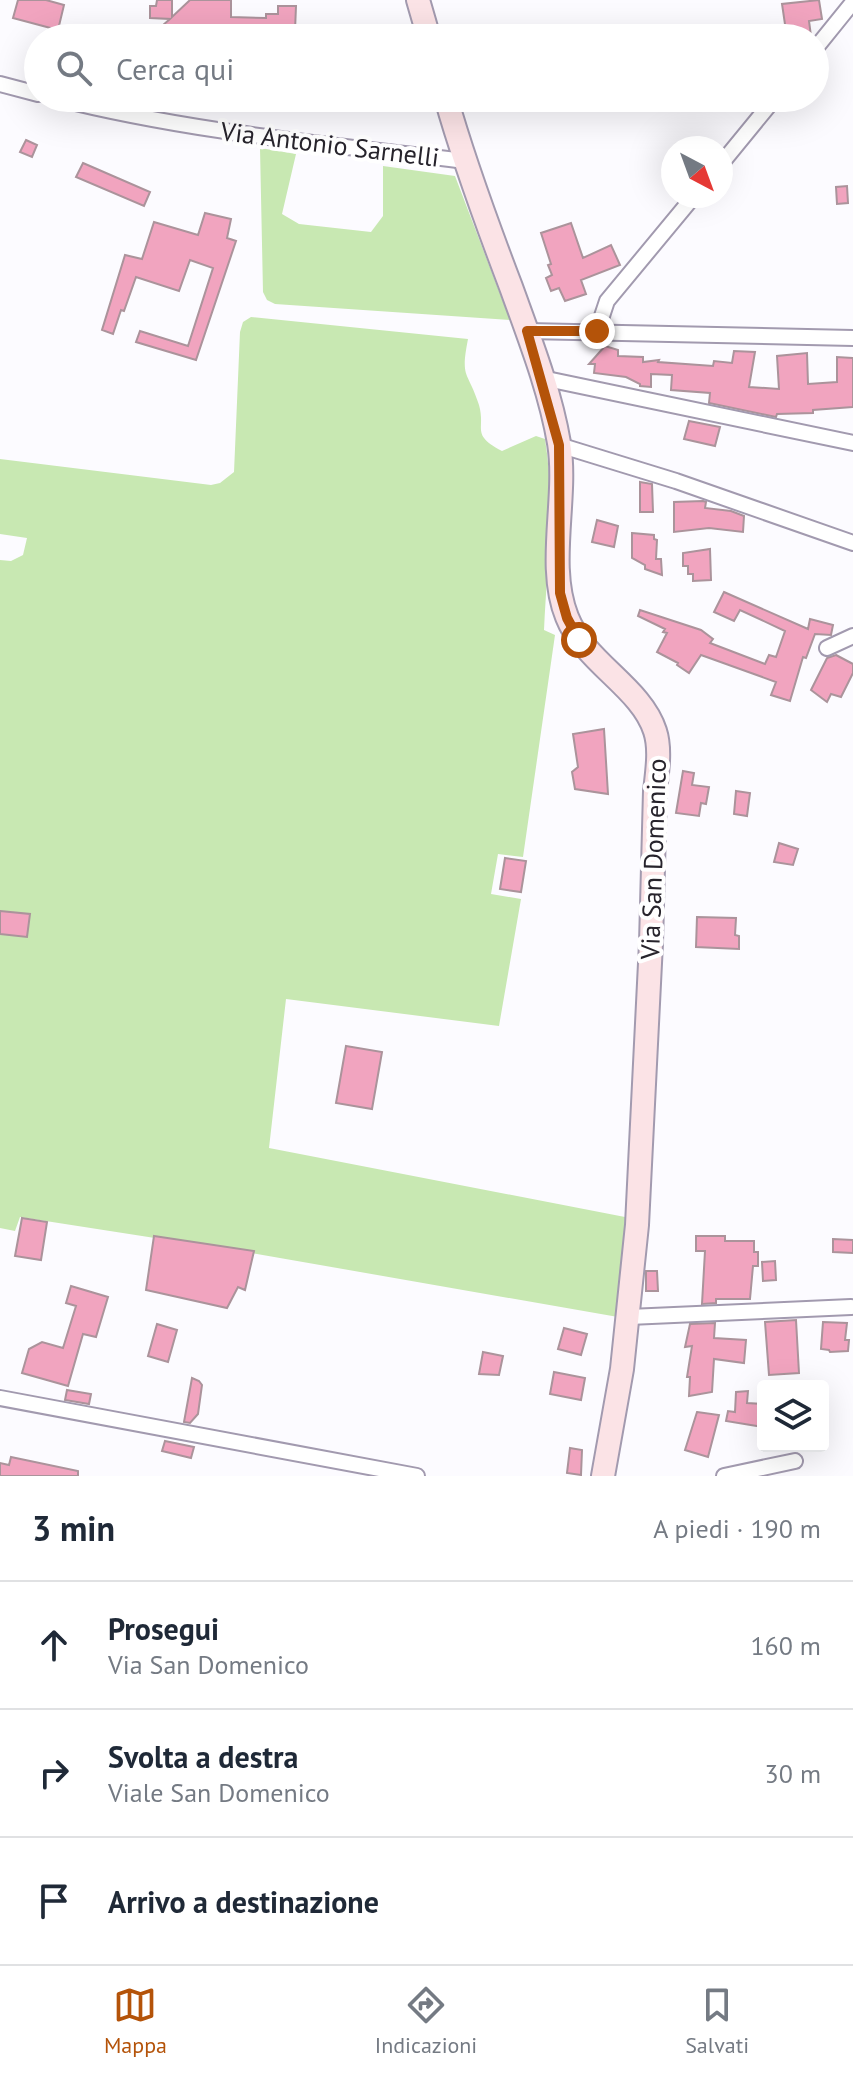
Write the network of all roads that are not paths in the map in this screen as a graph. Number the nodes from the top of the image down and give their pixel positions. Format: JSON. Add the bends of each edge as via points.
{"nodes":[{"id":1,"x":418,"y":0,"type":"edge"},
{"id":2,"x":853,"y":2,"type":"edge"},
{"id":3,"x":425,"y":24,"type":"edge"},
{"id":4,"x":829,"y":32,"type":"edge"},
{"id":5,"x":0,"y":84,"type":"edge"},
{"id":6,"x":24,"y":90,"type":"edge"},
{"id":7,"x":109,"y":112,"type":"edge"},
{"id":8,"x":450,"y":112,"type":"edge"},
{"id":9,"x":764,"y":112,"type":"edge"},
{"id":10,"x":733,"y":149,"type":"edge"},
{"id":11,"x":464,"y":161,"type":"junction"},
{"id":12,"x":684,"y":208,"type":"edge"},
{"id":13,"x":527,"y":331,"type":"junction"},
{"id":14,"x":597,"y":331,"type":"junction"},
{"id":15,"x":853,"y":338,"type":"edge"},
{"id":16,"x":542,"y":378,"type":"junction"},
{"id":17,"x":853,"y":443,"type":"edge"},
{"id":18,"x":559,"y":445,"type":"junction"},
{"id":19,"x":853,"y":543,"type":"edge"},
{"id":20,"x":853,"y":636,"type":"edge"},
{"id":21,"x":827,"y":648,"type":"dead end"},
{"id":22,"x":851,"y":1307,"type":"dead end"},
{"id":23,"x":629,"y":1317,"type":"junction"},
{"id":24,"x":0,"y":1398,"type":"edge"},
{"id":25,"x":795,"y":1461,"type":"dead end"},
{"id":26,"x":417,"y":1476,"type":"edge"},
{"id":27,"x":603,"y":1476,"type":"edge"},
{"id":28,"x":724,"y":1476,"type":"edge"}],
"edges":[{"from":1,"to":3,"type":"street"},
{"from":2,"to":4,"type":"street"},
{"from":5,"to":6,"type":"street"},
{"from":7,"to":11,"type":"street","name":"Via Antonio Sarnelli"},
{"from":8,"to":11,"type":"street","name":"Via San Domenico"},
{"from":9,"to":10,"type":"street"},
{"from":11,"to":13,"type":"street","name":"Via San Domenico"},
{"from":12,"to":14,"type":"street","via":[[607,301]]},
{"from":13,"to":14,"type":"street"},
{"from":13,"to":16,"type":"street","name":"Via San Domenico"},
{"from":14,"to":15,"type":"street"},
{"from":16,"to":17,"type":"street"},
{"from":16,"to":18,"type":"street","name":"Via San Domenico"},
{"from":18,"to":19,"type":"street"},
{"from":18,"to":23,"type":"street","name":"Via San Domenico","via":[[560,593],[567,618],[579,640],[638,702],[656,734],[642,1143]]},
{"from":20,"to":21,"type":"street"},
{"from":22,"to":23,"type":"street"},
{"from":23,"to":27,"type":"street","name":"Via San Domenico"},
{"from":24,"to":26,"type":"street"},
{"from":25,"to":28,"type":"street"}]}
